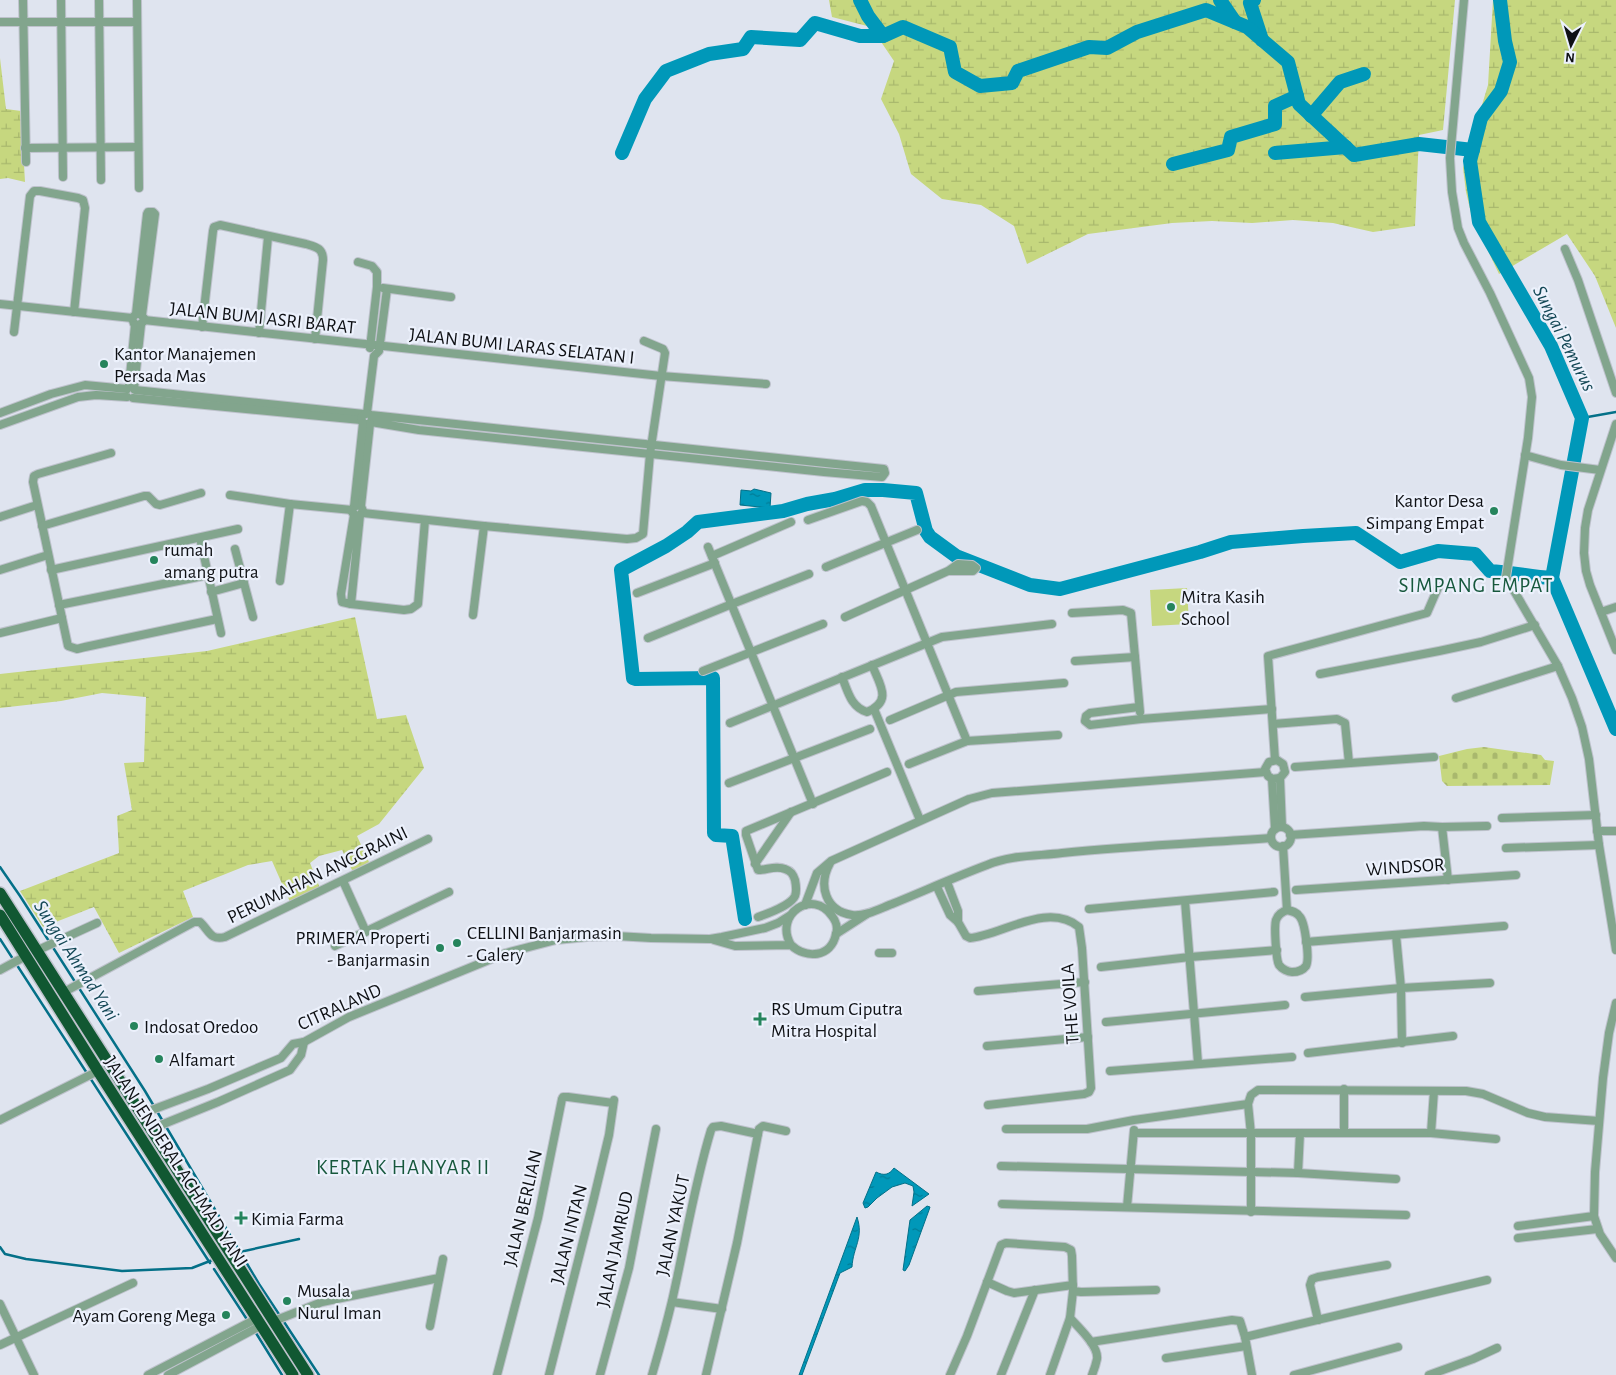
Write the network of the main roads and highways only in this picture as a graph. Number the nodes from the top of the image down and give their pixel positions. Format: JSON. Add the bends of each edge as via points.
{"nodes":[{"id":1,"x":0,"y":893,"type":"edge"},
{"id":2,"x":0,"y":915,"type":"edge"},
{"id":3,"x":31,"y":954,"type":"junction"},
{"id":4,"x":193,"y":1195,"type":"junction"},
{"id":5,"x":183,"y":1202,"type":"junction"},
{"id":6,"x":204,"y":1212,"type":"junction"},
{"id":7,"x":194,"y":1219,"type":"junction"},
{"id":8,"x":293,"y":1375,"type":"edge"},
{"id":9,"x":308,"y":1375,"type":"edge"}],
"edges":[{"from":1,"to":3,"type":"highway","name":"JALAN JENDERAL ACHMAD YANI"},
{"from":2,"to":3,"type":"highway","name":"JALAN JENDERAL ACHMAD YANI"},
{"from":3,"to":4,"type":"highway","name":"JALAN JENDERAL ACHMAD YANI","via":[[64,992]]},
{"from":3,"to":5,"type":"highway","name":"JALAN JENDERAL ACHMAD YANI","via":[[98,1071]]},
{"from":4,"to":5,"type":"highway"},
{"from":4,"to":6,"type":"highway","name":"JALAN JENDERAL ACHMAD YANI"},
{"from":5,"to":7,"type":"highway","name":"JALAN JENDERAL ACHMAD YANI"},
{"from":6,"to":7,"type":"highway"},
{"from":6,"to":9,"type":"highway","name":"JALAN JENDERAL ACHMAD YANI","via":[[277,1320]]},
{"from":7,"to":8,"type":"highway","name":"JALAN JENDERAL ACHMAD YANI"}]}
